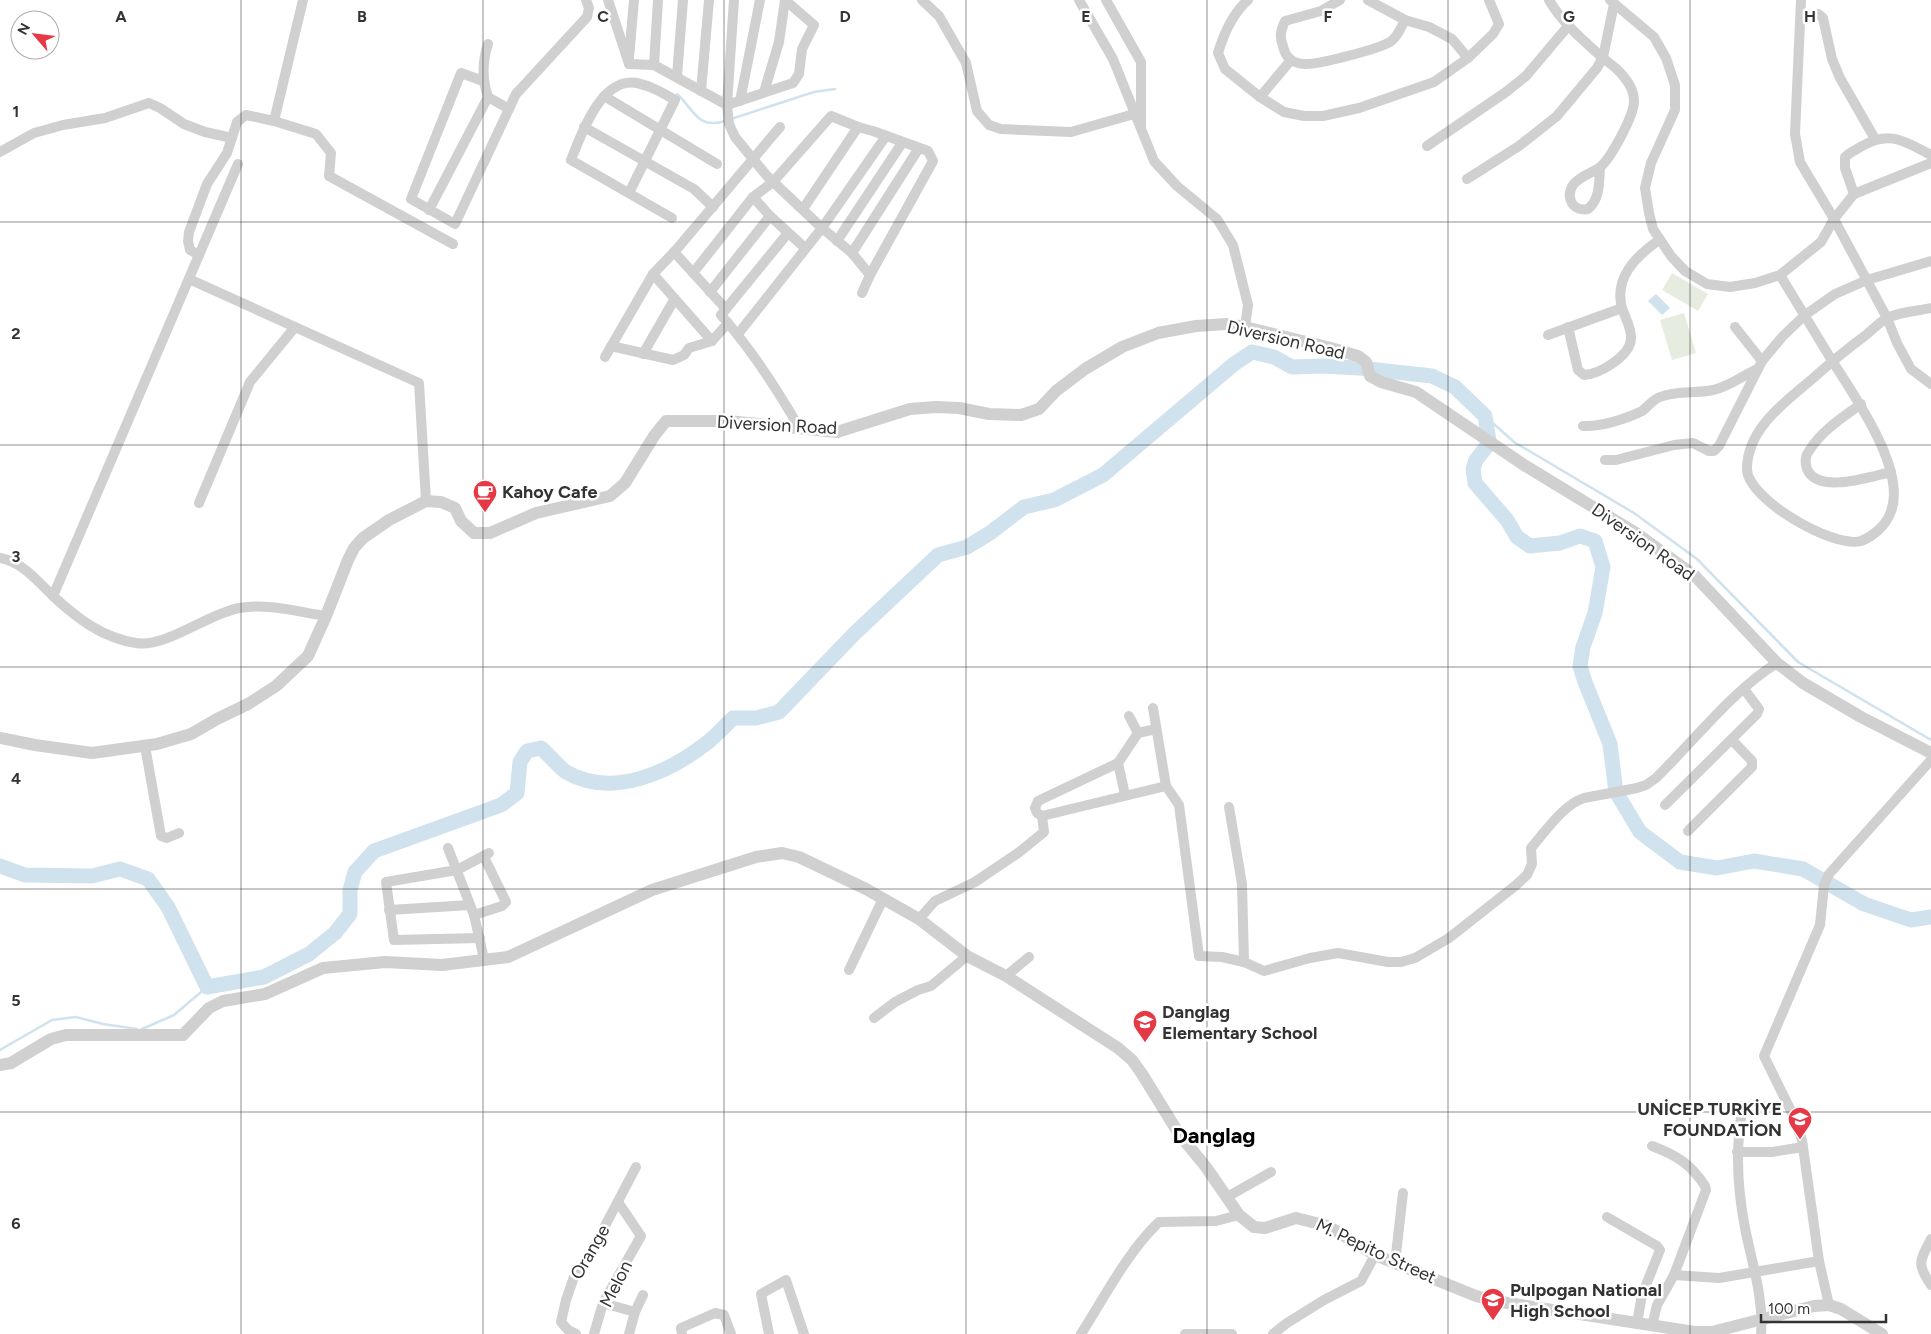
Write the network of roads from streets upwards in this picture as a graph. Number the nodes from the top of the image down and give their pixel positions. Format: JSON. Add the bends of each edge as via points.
{"nodes":[{"id":1,"x":303,"y":0,"type":"edge"},
{"id":2,"x":586,"y":0,"type":"edge"},
{"id":3,"x":608,"y":0,"type":"edge"},
{"id":4,"x":634,"y":0,"type":"edge"},
{"id":5,"x":658,"y":0,"type":"edge"},
{"id":6,"x":683,"y":0,"type":"edge"},
{"id":7,"x":709,"y":0,"type":"edge"},
{"id":8,"x":734,"y":0,"type":"edge"},
{"id":9,"x":760,"y":0,"type":"edge"},
{"id":10,"x":785,"y":0,"type":"edge"},
{"id":11,"x":922,"y":0,"type":"edge"},
{"id":12,"x":1080,"y":0,"type":"edge"},
{"id":13,"x":1106,"y":0,"type":"edge"},
{"id":14,"x":1248,"y":0,"type":"edge"},
{"id":15,"x":1340,"y":0,"type":"edge"},
{"id":16,"x":1368,"y":0,"type":"edge"},
{"id":17,"x":1489,"y":0,"type":"edge"},
{"id":18,"x":1549,"y":0,"type":"edge"},
{"id":19,"x":1801,"y":0,"type":"edge"},
{"id":20,"x":1612,"y":2,"type":"edge"},
{"id":21,"x":1801,"y":17,"type":"junction"},
{"id":22,"x":1405,"y":20,"type":"junction"},
{"id":23,"x":1568,"y":26,"type":"junction"},
{"id":24,"x":488,"y":44,"type":"dead end"},
{"id":25,"x":1468,"y":58,"type":"junction"},
{"id":26,"x":1602,"y":58,"type":"junction"},
{"id":27,"x":1291,"y":60,"type":"junction"},
{"id":28,"x":629,"y":64,"type":"junction"},
{"id":29,"x":654,"y":65,"type":"junction"},
{"id":30,"x":677,"y":76,"type":"junction"},
{"id":31,"x":483,"y":82,"type":"junction"},
{"id":32,"x":701,"y":91,"type":"junction"},
{"id":33,"x":764,"y":92,"type":"junction"},
{"id":34,"x":604,"y":96,"type":"junction"},
{"id":35,"x":488,"y":97,"type":"junction"},
{"id":36,"x":1260,"y":97,"type":"junction"},
{"id":37,"x":740,"y":101,"type":"junction"},
{"id":38,"x":727,"y":105,"type":"junction"},
{"id":39,"x":509,"y":109,"type":"junction"},
{"id":40,"x":1134,"y":114,"type":"junction"},
{"id":41,"x":274,"y":121,"type":"junction"},
{"id":42,"x":584,"y":127,"type":"junction"},
{"id":43,"x":780,"y":127,"type":"dead end"},
{"id":44,"x":858,"y":127,"type":"junction"},
{"id":45,"x":1140,"y":129,"type":"junction"},
{"id":46,"x":661,"y":131,"type":"junction"},
{"id":47,"x":886,"y":136,"type":"junction"},
{"id":48,"x":232,"y":138,"type":"junction"},
{"id":49,"x":1875,"y":139,"type":"junction"},
{"id":50,"x":902,"y":143,"type":"junction"},
{"id":51,"x":1427,"y":146,"type":"dead end"},
{"id":52,"x":918,"y":148,"type":"junction"},
{"id":53,"x":0,"y":152,"type":"edge"},
{"id":54,"x":1931,"y":155,"type":"edge"},
{"id":55,"x":754,"y":159,"type":"junction"},
{"id":56,"x":646,"y":162,"type":"junction"},
{"id":57,"x":238,"y":164,"type":"dead end"},
{"id":58,"x":717,"y":164,"type":"dead end"},
{"id":59,"x":1931,"y":164,"type":"edge"},
{"id":60,"x":1600,"y":168,"type":"dead end"},
{"id":61,"x":1467,"y":179,"type":"dead end"},
{"id":62,"x":773,"y":182,"type":"junction"},
{"id":63,"x":629,"y":193,"type":"junction"},
{"id":64,"x":1854,"y":194,"type":"junction"},
{"id":65,"x":753,"y":197,"type":"junction"},
{"id":66,"x":713,"y":207,"type":"junction"},
{"id":67,"x":802,"y":209,"type":"junction"},
{"id":68,"x":431,"y":211,"type":"junction"},
{"id":69,"x":770,"y":216,"type":"junction"},
{"id":70,"x":672,"y":218,"type":"dead end"},
{"id":71,"x":1834,"y":219,"type":"junction"},
{"id":72,"x":425,"y":228,"type":"junction"},
{"id":73,"x":822,"y":228,"type":"junction"},
{"id":74,"x":788,"y":233,"type":"junction"},
{"id":75,"x":1659,"y":240,"type":"junction"},
{"id":76,"x":837,"y":241,"type":"junction"},
{"id":77,"x":453,"y":244,"type":"dead end"},
{"id":78,"x":805,"y":248,"type":"junction"},
{"id":79,"x":674,"y":252,"type":"junction"},
{"id":80,"x":852,"y":253,"type":"junction"},
{"id":81,"x":199,"y":255,"type":"junction"},
{"id":82,"x":1931,"y":260,"type":"edge"},
{"id":83,"x":693,"y":273,"type":"junction"},
{"id":84,"x":653,"y":274,"type":"junction"},
{"id":85,"x":870,"y":275,"type":"junction"},
{"id":86,"x":1780,"y":275,"type":"junction"},
{"id":87,"x":189,"y":279,"type":"junction"},
{"id":88,"x":1867,"y":280,"type":"junction"},
{"id":89,"x":710,"y":292,"type":"junction"},
{"id":90,"x":862,"y":292,"type":"dead end"},
{"id":91,"x":674,"y":300,"type":"junction"},
{"id":92,"x":1622,"y":308,"type":"junction"},
{"id":93,"x":1931,"y":308,"type":"edge"},
{"id":94,"x":726,"y":309,"type":"junction"},
{"id":95,"x":1805,"y":315,"type":"junction"},
{"id":96,"x":1888,"y":318,"type":"junction"},
{"id":97,"x":728,"y":324,"type":"junction"},
{"id":98,"x":296,"y":327,"type":"junction"},
{"id":99,"x":1245,"y":327,"type":"junction"},
{"id":100,"x":1568,"y":327,"type":"junction"},
{"id":101,"x":1735,"y":327,"type":"dead end"},
{"id":102,"x":738,"y":334,"type":"junction"},
{"id":103,"x":1548,"y":335,"type":"dead end"},
{"id":104,"x":712,"y":341,"type":"junction"},
{"id":105,"x":611,"y":346,"type":"junction"},
{"id":106,"x":643,"y":354,"type":"junction"},
{"id":107,"x":605,"y":357,"type":"dead end"},
{"id":108,"x":1833,"y":361,"type":"junction"},
{"id":109,"x":1760,"y":365,"type":"junction"},
{"id":110,"x":1931,"y":384,"type":"edge"},
{"id":111,"x":1861,"y":404,"type":"junction"},
{"id":112,"x":1583,"y":426,"type":"dead end"},
{"id":113,"x":800,"y":429,"type":"junction"},
{"id":114,"x":1605,"y":460,"type":"dead end"},
{"id":115,"x":1891,"y":472,"type":"junction"},
{"id":116,"x":426,"y":501,"type":"junction"},
{"id":117,"x":199,"y":503,"type":"dead end"},
{"id":118,"x":0,"y":558,"type":"edge"},
{"id":119,"x":53,"y":596,"type":"junction"},
{"id":120,"x":326,"y":616,"type":"junction"},
{"id":121,"x":1777,"y":663,"type":"junction"},
{"id":122,"x":1744,"y":689,"type":"junction"},
{"id":123,"x":1153,"y":708,"type":"dead end"},
{"id":124,"x":1128,"y":716,"type":"dead end"},
{"id":125,"x":1156,"y":729,"type":"junction"},
{"id":126,"x":1138,"y":733,"type":"junction"},
{"id":127,"x":0,"y":738,"type":"edge"},
{"id":128,"x":1732,"y":740,"type":"junction"},
{"id":129,"x":145,"y":746,"type":"junction"},
{"id":130,"x":1931,"y":753,"type":"edge"},
{"id":131,"x":1931,"y":760,"type":"edge"},
{"id":132,"x":1118,"y":763,"type":"junction"},
{"id":133,"x":1166,"y":786,"type":"junction"},
{"id":134,"x":1125,"y":795,"type":"junction"},
{"id":135,"x":1665,"y":805,"type":"dead end"},
{"id":136,"x":1229,"y":807,"type":"dead end"},
{"id":137,"x":1042,"y":816,"type":"junction"},
{"id":138,"x":1688,"y":831,"type":"dead end"},
{"id":139,"x":179,"y":833,"type":"dead end"},
{"id":140,"x":448,"y":848,"type":"dead end"},
{"id":141,"x":458,"y":870,"type":"junction"},
{"id":142,"x":883,"y":899,"type":"junction"},
{"id":143,"x":389,"y":910,"type":"junction"},
{"id":144,"x":472,"y":910,"type":"junction"},
{"id":145,"x":919,"y":919,"type":"junction"},
{"id":146,"x":480,"y":938,"type":"junction"},
{"id":147,"x":967,"y":956,"type":"junction"},
{"id":148,"x":1029,"y":957,"type":"dead end"},
{"id":149,"x":484,"y":959,"type":"junction"},
{"id":150,"x":1244,"y":962,"type":"junction"},
{"id":151,"x":849,"y":970,"type":"dead end"},
{"id":152,"x":1006,"y":976,"type":"junction"},
{"id":153,"x":874,"y":1018,"type":"dead end"},
{"id":154,"x":0,"y":1065,"type":"edge"},
{"id":155,"x":1743,"y":1106,"type":"dead end"},
{"id":156,"x":1652,"y":1146,"type":"dead end"},
{"id":157,"x":1803,"y":1147,"type":"junction"},
{"id":158,"x":1737,"y":1152,"type":"junction"},
{"id":159,"x":636,"y":1167,"type":"dead end"},
{"id":160,"x":1271,"y":1172,"type":"dead end"},
{"id":161,"x":1403,"y":1193,"type":"dead end"},
{"id":162,"x":618,"y":1202,"type":"junction"},
{"id":163,"x":1234,"y":1206,"type":"junction"},
{"id":164,"x":1608,"y":1217,"type":"dead end"},
{"id":165,"x":1931,"y":1238,"type":"edge"},
{"id":166,"x":1929,"y":1249,"type":"edge"},
{"id":167,"x":1375,"y":1255,"type":"junction"},
{"id":168,"x":1819,"y":1261,"type":"junction"},
{"id":169,"x":1395,"y":1263,"type":"junction"},
{"id":170,"x":1755,"y":1272,"type":"junction"},
{"id":171,"x":1674,"y":1275,"type":"junction"},
{"id":172,"x":1927,"y":1275,"type":"edge"},
{"id":173,"x":1931,"y":1284,"type":"edge"},
{"id":174,"x":643,"y":1295,"type":"dead end"},
{"id":175,"x":603,"y":1303,"type":"junction"},
{"id":176,"x":1829,"y":1305,"type":"junction"},
{"id":177,"x":635,"y":1312,"type":"junction"},
{"id":178,"x":1762,"y":1318,"type":"junction"},
{"id":179,"x":1637,"y":1323,"type":"junction"},
{"id":180,"x":1652,"y":1326,"type":"junction"},
{"id":181,"x":576,"y":1334,"type":"edge"},
{"id":182,"x":594,"y":1334,"type":"edge"},
{"id":183,"x":629,"y":1334,"type":"edge"},
{"id":184,"x":682,"y":1334,"type":"edge"},
{"id":185,"x":731,"y":1334,"type":"edge"},
{"id":186,"x":769,"y":1334,"type":"edge"},
{"id":187,"x":804,"y":1334,"type":"edge"},
{"id":188,"x":1081,"y":1334,"type":"edge"},
{"id":189,"x":1185,"y":1334,"type":"edge"},
{"id":190,"x":1232,"y":1334,"type":"edge"},
{"id":191,"x":1273,"y":1334,"type":"edge"},
{"id":192,"x":1761,"y":1334,"type":"edge"},
{"id":193,"x":1882,"y":1334,"type":"edge"}],
"edges":[{"from":1,"to":41,"type":"street"},
{"from":2,"to":39,"type":"street","via":[[587,17],[516,94]]},
{"from":3,"to":28,"type":"street"},
{"from":4,"to":28,"type":"street"},
{"from":5,"to":29,"type":"street"},
{"from":6,"to":30,"type":"street"},
{"from":7,"to":32,"type":"street"},
{"from":8,"to":38,"type":"street"},
{"from":9,"to":37,"type":"street"},
{"from":10,"to":33,"type":"street","via":[[779,42]]},
{"from":10,"to":33,"type":"street","via":[[814,25],[802,49],[799,74],[793,83]]},
{"from":11,"to":40,"type":"street","via":[[939,16],[966,63],[977,111],[989,125],[1001,129],[1062,133]]},
{"from":12,"to":40,"type":"street","via":[[1113,59]]},
{"from":13,"to":45,"type":"street","via":[[1141,62]]},
{"from":14,"to":36,"type":"street","via":[[1238,9],[1218,53],[1224,69]]},
{"from":15,"to":27,"type":"street","via":[[1321,11],[1285,21],[1280,33],[1281,41]]},
{"from":16,"to":22,"type":"street"},
{"from":17,"to":25,"type":"street","via":[[1499,24]]},
{"from":18,"to":23,"type":"street"},
{"from":19,"to":21,"type":"street"},
{"from":20,"to":26,"type":"street"},
{"from":20,"to":75,"type":"street","via":[[1654,37],[1666,58],[1675,85],[1674,110],[1651,163],[1646,188],[1653,230]]},
{"from":21,"to":49,"type":"street","via":[[1818,14],[1824,18],[1832,59]]},
{"from":21,"to":71,"type":"street","via":[[1795,134],[1800,162]]},
{"from":22,"to":25,"type":"street","via":[[1452,40]]},
{"from":22,"to":27,"type":"street","via":[[1391,41],[1318,62],[1304,64]]},
{"from":23,"to":26,"type":"street"},
{"from":23,"to":51,"type":"street","via":[[1526,76]]},
{"from":24,"to":31,"type":"street"},
{"from":25,"to":36,"type":"street","via":[[1434,82],[1359,108],[1323,116],[1284,112]]},
{"from":26,"to":60,"type":"street","via":[[1623,75],[1632,89],[1634,102],[1625,130]]},
{"from":26,"to":61,"type":"street","via":[[1556,116],[1519,146]]},
{"from":27,"to":36,"type":"street"},
{"from":28,"to":29,"type":"street"},
{"from":29,"to":30,"type":"street"},
{"from":30,"to":32,"type":"street"},
{"from":31,"to":35,"type":"street"},
{"from":31,"to":68,"type":"street","via":[[461,73],[411,200]]},
{"from":32,"to":38,"type":"street"},
{"from":33,"to":37,"type":"street"},
{"from":34,"to":42,"type":"street"},
{"from":34,"to":46,"type":"street"},
{"from":34,"to":46,"type":"street","via":[[619,85],[635,82],[676,100]]},
{"from":35,"to":39,"type":"street"},
{"from":35,"to":68,"type":"street"},
{"from":37,"to":38,"type":"street"},
{"from":38,"to":55,"type":"street","via":[[728,120],[735,137]]},
{"from":39,"to":68,"type":"street","via":[[454,224]]},
{"from":40,"to":45,"type":"street"},
{"from":41,"to":48,"type":"street","via":[[246,114],[237,122]]},
{"from":41,"to":72,"type":"street","via":[[316,134],[331,153],[329,176]]},
{"from":42,"to":56,"type":"street"},
{"from":42,"to":63,"type":"street","via":[[571,160]]},
{"from":43,"to":55,"type":"street"},
{"from":44,"to":47,"type":"street"},
{"from":44,"to":62,"type":"street","via":[[831,116]]},
{"from":44,"to":67,"type":"street"},
{"from":45,"to":99,"type":"street","via":[[1154,161],[1177,186],[1217,219],[1233,245],[1248,305]]},
{"from":46,"to":56,"type":"street"},
{"from":46,"to":58,"type":"street"},
{"from":47,"to":50,"type":"street"},
{"from":47,"to":73,"type":"street"},
{"from":48,"to":53,"type":"street","via":[[184,124],[149,103],[105,118],[34,133]]},
{"from":48,"to":81,"type":"street","via":[[227,153],[207,184],[189,232],[190,250]]},
{"from":49,"to":54,"type":"street","via":[[1895,138]]},
{"from":49,"to":64,"type":"street","via":[[1845,157],[1845,168]]},
{"from":50,"to":52,"type":"street"},
{"from":50,"to":76,"type":"street"},
{"from":52,"to":80,"type":"street"},
{"from":52,"to":85,"type":"street","via":[[928,151],[933,161]]},
{"from":55,"to":62,"type":"street"},
{"from":55,"to":66,"type":"street"},
{"from":56,"to":63,"type":"street"},
{"from":56,"to":66,"type":"street","via":[[694,189]]},
{"from":57,"to":81,"type":"street"},
{"from":59,"to":64,"type":"street"},
{"from":62,"to":65,"type":"street"},
{"from":62,"to":67,"type":"street"},
{"from":63,"to":70,"type":"street"},
{"from":64,"to":71,"type":"street"},
{"from":65,"to":69,"type":"street"},
{"from":65,"to":83,"type":"street"},
{"from":66,"to":79,"type":"street"},
{"from":67,"to":73,"type":"street"},
{"from":68,"to":72,"type":"street"},
{"from":69,"to":74,"type":"street"},
{"from":69,"to":89,"type":"street"},
{"from":71,"to":86,"type":"street","via":[[1821,242]]},
{"from":71,"to":88,"type":"street"},
{"from":72,"to":77,"type":"street"},
{"from":73,"to":76,"type":"street"},
{"from":73,"to":78,"type":"street"},
{"from":74,"to":78,"type":"street"},
{"from":74,"to":94,"type":"street"},
{"from":75,"to":86,"type":"street","via":[[1685,270],[1707,284],[1739,286]]},
{"from":75,"to":92,"type":"street","via":[[1644,250],[1622,279],[1619,296]]},
{"from":76,"to":80,"type":"street"},
{"from":78,"to":102,"type":"street"},
{"from":79,"to":83,"type":"street"},
{"from":79,"to":84,"type":"street"},
{"from":80,"to":85,"type":"street"},
{"from":81,"to":87,"type":"street"},
{"from":82,"to":88,"type":"street"},
{"from":83,"to":89,"type":"street"},
{"from":84,"to":91,"type":"street"},
{"from":84,"to":105,"type":"street"},
{"from":85,"to":90,"type":"street"},
{"from":86,"to":95,"type":"street"},
{"from":87,"to":98,"type":"street"},
{"from":87,"to":119,"type":"street"},
{"from":88,"to":95,"type":"street","via":[[1835,294]]},
{"from":88,"to":96,"type":"street"},
{"from":89,"to":94,"type":"street"},
{"from":91,"to":104,"type":"street"},
{"from":91,"to":106,"type":"street"},
{"from":92,"to":100,"type":"street"},
{"from":92,"to":100,"type":"street","via":[[1630,330],[1629,344],[1609,366],[1594,374],[1584,375],[1578,370]]},
{"from":93,"to":96,"type":"street"},
{"from":94,"to":97,"type":"street","via":[[721,315]]},
{"from":95,"to":108,"type":"street"},
{"from":95,"to":109,"type":"street"},
{"from":96,"to":108,"type":"street"},
{"from":96,"to":110,"type":"street","via":[[1911,369]]},
{"from":97,"to":102,"type":"street"},
{"from":97,"to":104,"type":"street"},
{"from":98,"to":116,"type":"street","via":[[419,383]]},
{"from":98,"to":117,"type":"street","via":[[250,382]]},
{"from":99,"to":113,"type":"street","name":"Diversion Road","via":[[1226,324],[1158,332],[1122,347],[1085,369],[1039,409],[1022,415],[936,407],[910,409],[837,432]]},
{"from":99,"to":121,"type":"street","name":"Diversion Road","via":[[1358,356],[1381,382],[1416,392],[1509,456],[1639,535],[1695,576]]},
{"from":100,"to":103,"type":"street"},
{"from":101,"to":109,"type":"street"},
{"from":102,"to":113,"type":"street"},
{"from":104,"to":106,"type":"street","via":[[689,348],[684,355],[673,360]]},
{"from":105,"to":106,"type":"street"},
{"from":105,"to":107,"type":"street"},
{"from":108,"to":111,"type":"street"},
{"from":108,"to":115,"type":"street","via":[[1782,404],[1759,430],[1747,471],[1755,487],[1776,508],[1826,536],[1861,541],[1878,531],[1890,516],[1893,500]]},
{"from":109,"to":112,"type":"street","via":[[1713,390],[1658,397],[1643,410],[1624,418]]},
{"from":109,"to":114,"type":"street","via":[[1714,451],[1693,443]]},
{"from":111,"to":115,"type":"street"},
{"from":111,"to":115,"type":"street","via":[[1829,428],[1808,451],[1807,469],[1813,477],[1838,484]]},
{"from":113,"to":116,"type":"street","name":"Diversion Road","via":[[728,421],[666,422],[625,483],[610,496],[536,513],[490,533],[474,533],[461,521],[455,508],[441,502]]},
{"from":116,"to":120,"type":"street","via":[[389,520],[354,548]]},
{"from":118,"to":119,"type":"street","via":[[11,560],[30,572]]},
{"from":119,"to":120,"type":"street","via":[[88,625],[136,644],[157,642],[239,608],[263,607]]},
{"from":120,"to":129,"type":"street","via":[[308,656],[276,686],[191,734]]},
{"from":121,"to":122,"type":"street"},
{"from":121,"to":130,"type":"street","name":"Diversion Road","via":[[1818,692]]},
{"from":122,"to":128,"type":"street","via":[[1759,709],[1758,714]]},
{"from":122,"to":150,"type":"street","via":[[1646,785],[1584,798],[1569,806],[1531,848],[1532,864],[1522,880],[1475,920],[1415,958],[1388,962],[1338,954],[1264,971]]},
{"from":123,"to":125,"type":"street"},
{"from":124,"to":126,"type":"street"},
{"from":125,"to":126,"type":"street"},
{"from":125,"to":133,"type":"street"},
{"from":126,"to":132,"type":"street"},
{"from":127,"to":129,"type":"street","via":[[92,753]]},
{"from":128,"to":135,"type":"street"},
{"from":128,"to":138,"type":"street","via":[[1752,761],[1752,767]]},
{"from":129,"to":139,"type":"street","via":[[160,836],[167,838]]},
{"from":131,"to":157,"type":"street","via":[[1829,874],[1824,885],[1820,925],[1764,1056],[1793,1116]]},
{"from":132,"to":134,"type":"street"},
{"from":132,"to":137,"type":"street","via":[[1038,801],[1035,808]]},
{"from":133,"to":134,"type":"street"},
{"from":133,"to":150,"type":"street","via":[[1179,805],[1199,956]]},
{"from":134,"to":137,"type":"street"},
{"from":136,"to":150,"type":"street","via":[[1242,884]]},
{"from":137,"to":145,"type":"street","via":[[1044,832],[975,882],[936,901]]},
{"from":140,"to":141,"type":"street"},
{"from":141,"to":143,"type":"street","via":[[386,882]]},
{"from":141,"to":144,"type":"street"},
{"from":141,"to":144,"type":"street","via":[[487,855],[506,902],[502,906]]},
{"from":142,"to":145,"type":"street","name":"M. Pepito Street"},
{"from":142,"to":149,"type":"street","name":"M. Pepito Street","via":[[799,857],[782,853],[756,857],[641,895],[508,957]]},
{"from":142,"to":151,"type":"street"},
{"from":143,"to":144,"type":"street"},
{"from":143,"to":146,"type":"street","via":[[394,940]]},
{"from":144,"to":146,"type":"street"},
{"from":145,"to":147,"type":"street","name":"M. Pepito Street"},
{"from":146,"to":149,"type":"street"},
{"from":147,"to":152,"type":"street","name":"M. Pepito Street"},
{"from":147,"to":153,"type":"street","via":[[930,986],[895,1002]]},
{"from":148,"to":152,"type":"street"},
{"from":149,"to":154,"type":"street","name":"M. Pepito Street","via":[[442,965],[385,962],[323,968],[266,994],[223,1001],[209,1008],[183,1035],[66,1036],[51,1039],[11,1063]]},
{"from":152,"to":163,"type":"street","name":"M. Pepito Street","via":[[1132,1060],[1179,1134]]},
{"from":155,"to":158,"type":"street"},
{"from":156,"to":171,"type":"street","via":[[1693,1168],[1705,1186],[1705,1194]]},
{"from":157,"to":158,"type":"street","via":[[1772,1152]]},
{"from":157,"to":168,"type":"street"},
{"from":158,"to":170,"type":"street","via":[[1744,1226]]},
{"from":159,"to":162,"type":"street","name":"Orange"},
{"from":160,"to":163,"type":"street"},
{"from":161,"to":169,"type":"street"},
{"from":162,"to":175,"type":"street","name":"Melon","via":[[641,1236]]},
{"from":162,"to":181,"type":"street","name":"Orange","via":[[574,1277],[566,1300],[561,1322]]},
{"from":163,"to":167,"type":"street","name":"M. Pepito Street","via":[[1254,1227],[1265,1228],[1296,1218],[1328,1226]]},
{"from":163,"to":188,"type":"street","via":[[1216,1221],[1159,1222],[1131,1256]]},
{"from":164,"to":179,"type":"street","via":[[1660,1250],[1642,1295]]},
{"from":165,"to":166,"type":"street"},
{"from":166,"to":172,"type":"street","via":[[1920,1261],[1921,1269]]},
{"from":167,"to":169,"type":"street","name":"M. Pepito Street"},
{"from":167,"to":191,"type":"street","via":[[1361,1280]]},
{"from":168,"to":170,"type":"street"},
{"from":168,"to":176,"type":"street"},
{"from":169,"to":179,"type":"street","name":"M. Pepito Street","via":[[1496,1301]]},
{"from":170,"to":171,"type":"street","via":[[1719,1278]]},
{"from":170,"to":178,"type":"street"},
{"from":171,"to":180,"type":"street","via":[[1657,1305]]},
{"from":172,"to":173,"type":"street"},
{"from":174,"to":177,"type":"street"},
{"from":175,"to":177,"type":"street"},
{"from":175,"to":182,"type":"street","name":"Melon"},
{"from":176,"to":178,"type":"street","name":"M. Pepito Street"},
{"from":176,"to":193,"type":"street","via":[[1858,1318]]},
{"from":177,"to":183,"type":"street"},
{"from":178,"to":180,"type":"street","name":"M. Pepito Street","via":[[1712,1332]]},
{"from":178,"to":192,"type":"street"},
{"from":179,"to":180,"type":"street","name":"M. Pepito Street"},
{"from":184,"to":185,"type":"street","via":[[681,1328],[715,1313],[724,1315]]},
{"from":186,"to":187,"type":"street","via":[[761,1294],[786,1280]]},
{"from":189,"to":190,"type":"street"}]}
